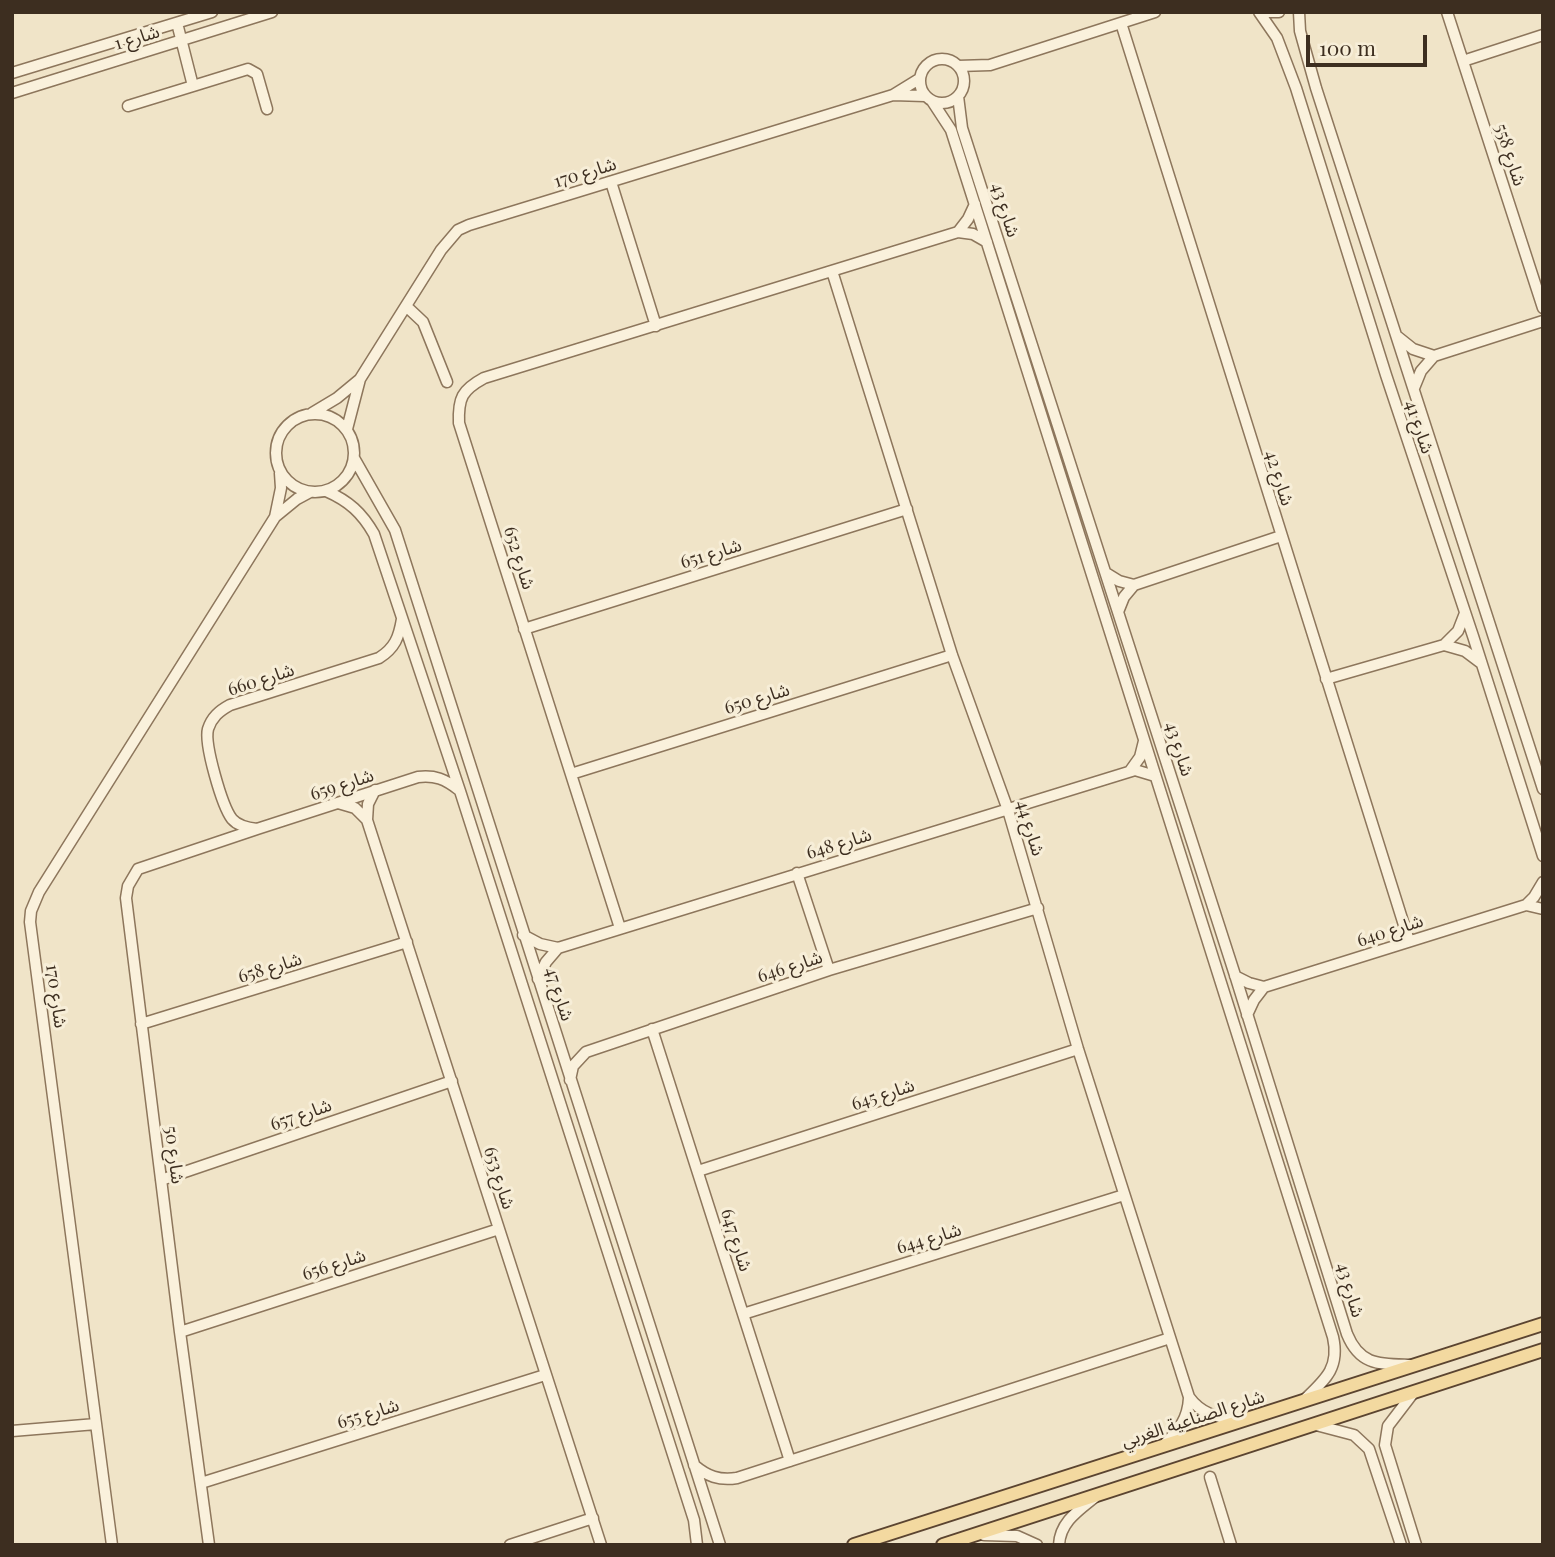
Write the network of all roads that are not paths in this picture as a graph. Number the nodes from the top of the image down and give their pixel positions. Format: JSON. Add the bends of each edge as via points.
{"nodes":[{"id":1,"x":212,"y":12,"type":"edge"},
{"id":2,"x":272,"y":12,"type":"edge"},
{"id":3,"x":1155,"y":12,"type":"edge"},
{"id":4,"x":1260,"y":12,"type":"edge"},
{"id":5,"x":1279,"y":12,"type":"edge"},
{"id":6,"x":1299,"y":12,"type":"edge"},
{"id":7,"x":1447,"y":12,"type":"edge"},
{"id":8,"x":177,"y":23,"type":"junction"},
{"id":9,"x":1121,"y":23,"type":"junction"},
{"id":10,"x":1543,"y":35,"type":"edge"},
{"id":11,"x":182,"y":40,"type":"junction"},
{"id":12,"x":1463,"y":61,"type":"junction"},
{"id":13,"x":990,"y":65,"type":"junction"},
{"id":14,"x":958,"y":66,"type":"junction"},
{"id":15,"x":12,"y":73,"type":"edge"},
{"id":16,"x":919,"y":79,"type":"junction"},
{"id":17,"x":964,"y":84,"type":"junction"},
{"id":18,"x":193,"y":86,"type":"junction"},
{"id":19,"x":12,"y":93,"type":"edge"},
{"id":20,"x":892,"y":95,"type":"junction"},
{"id":21,"x":958,"y":96,"type":"junction"},
{"id":22,"x":928,"y":99,"type":"junction"},
{"id":23,"x":128,"y":106,"type":"dead end"},
{"id":24,"x":267,"y":109,"type":"dead end"},
{"id":25,"x":611,"y":182,"type":"junction"},
{"id":26,"x":975,"y":204,"type":"junction"},
{"id":27,"x":958,"y":232,"type":"junction"},
{"id":28,"x":987,"y":242,"type":"junction"},
{"id":29,"x":832,"y":271,"type":"junction"},
{"id":30,"x":406,"y":306,"type":"junction"},
{"id":31,"x":1543,"y":308,"type":"edge"},
{"id":32,"x":1543,"y":321,"type":"edge"},
{"id":33,"x":656,"y":326,"type":"junction"},
{"id":34,"x":1396,"y":336,"type":"junction"},
{"id":35,"x":1434,"y":356,"type":"junction"},
{"id":36,"x":360,"y":379,"type":"junction"},
{"id":37,"x":447,"y":382,"type":"dead end"},
{"id":38,"x":1414,"y":389,"type":"junction"},
{"id":39,"x":312,"y":413,"type":"junction"},
{"id":40,"x":346,"y":429,"type":"junction"},
{"id":41,"x":354,"y":458,"type":"junction"},
{"id":42,"x":280,"y":473,"type":"junction"},
{"id":43,"x":326,"y":491,"type":"junction"},
{"id":44,"x":310,"y":492,"type":"junction"},
{"id":45,"x":907,"y":509,"type":"junction"},
{"id":46,"x":275,"y":517,"type":"junction"},
{"id":47,"x":1281,"y":536,"type":"junction"},
{"id":48,"x":1106,"y":573,"type":"junction"},
{"id":49,"x":1135,"y":585,"type":"junction"},
{"id":50,"x":1118,"y":612,"type":"junction"},
{"id":51,"x":1465,"y":613,"type":"junction"},
{"id":52,"x":402,"y":619,"type":"junction"},
{"id":53,"x":524,"y":629,"type":"junction"},
{"id":54,"x":1444,"y":645,"type":"junction"},
{"id":55,"x":952,"y":654,"type":"junction"},
{"id":56,"x":1482,"y":664,"type":"junction"},
{"id":57,"x":1326,"y":679,"type":"junction"},
{"id":58,"x":1144,"y":740,"type":"junction"},
{"id":59,"x":1130,"y":771,"type":"junction"},
{"id":60,"x":571,"y":774,"type":"junction"},
{"id":61,"x":1155,"y":776,"type":"junction"},
{"id":62,"x":1543,"y":789,"type":"edge"},
{"id":63,"x":375,"y":790,"type":"junction"},
{"id":64,"x":460,"y":791,"type":"junction"},
{"id":65,"x":338,"y":803,"type":"junction"},
{"id":66,"x":1008,"y":810,"type":"junction"},
{"id":67,"x":233,"y":820,"type":"junction"},
{"id":68,"x":367,"y":820,"type":"junction"},
{"id":69,"x":257,"y":829,"type":"junction"},
{"id":70,"x":231,"y":839,"type":"junction"},
{"id":71,"x":1543,"y":856,"type":"edge"},
{"id":72,"x":797,"y":873,"type":"junction"},
{"id":73,"x":1543,"y":882,"type":"edge"},
{"id":74,"x":1526,"y":905,"type":"junction"},
{"id":75,"x":1038,"y":908,"type":"junction"},
{"id":76,"x":1543,"y":909,"type":"edge"},
{"id":77,"x":620,"y":929,"type":"junction"},
{"id":78,"x":523,"y":935,"type":"junction"},
{"id":79,"x":1409,"y":941,"type":"junction"},
{"id":80,"x":407,"y":942,"type":"junction"},
{"id":81,"x":558,"y":948,"type":"junction"},
{"id":82,"x":829,"y":970,"type":"junction"},
{"id":83,"x":1235,"y":975,"type":"junction"},
{"id":84,"x":538,"y":979,"type":"junction"},
{"id":85,"x":1264,"y":987,"type":"junction"},
{"id":86,"x":1247,"y":1015,"type":"junction"},
{"id":87,"x":141,"y":1024,"type":"junction"},
{"id":88,"x":652,"y":1029,"type":"junction"},
{"id":89,"x":1078,"y":1049,"type":"junction"},
{"id":90,"x":569,"y":1080,"type":"junction"},
{"id":91,"x":452,"y":1081,"type":"junction"},
{"id":92,"x":698,"y":1171,"type":"junction"},
{"id":93,"x":162,"y":1180,"type":"junction"},
{"id":94,"x":1124,"y":1195,"type":"junction"},
{"id":95,"x":499,"y":1229,"type":"junction"},
{"id":96,"x":743,"y":1314,"type":"junction"},
{"id":97,"x":1543,"y":1324,"type":"edge"},
{"id":98,"x":180,"y":1332,"type":"junction"},
{"id":99,"x":1170,"y":1338,"type":"junction"},
{"id":100,"x":1543,"y":1350,"type":"edge"},
{"id":101,"x":1415,"y":1365,"type":"junction"},
{"id":102,"x":545,"y":1375,"type":"junction"},
{"id":103,"x":1414,"y":1392,"type":"junction"},
{"id":104,"x":1189,"y":1397,"type":"junction"},
{"id":105,"x":1303,"y":1401,"type":"junction"},
{"id":106,"x":1243,"y":1421,"type":"junction"},
{"id":107,"x":96,"y":1424,"type":"junction"},
{"id":108,"x":1316,"y":1425,"type":"junction"},
{"id":109,"x":12,"y":1431,"type":"edge"},
{"id":110,"x":1161,"y":1448,"type":"junction"},
{"id":111,"x":790,"y":1461,"type":"junction"},
{"id":112,"x":693,"y":1464,"type":"junction"},
{"id":113,"x":1210,"y":1477,"type":"dead end"},
{"id":114,"x":201,"y":1483,"type":"junction"},
{"id":115,"x":1099,"y":1494,"type":"junction"},
{"id":116,"x":593,"y":1518,"type":"junction"},
{"id":117,"x":973,"y":1535,"type":"junction"},
{"id":118,"x":112,"y":1545,"type":"edge"},
{"id":119,"x":209,"y":1545,"type":"edge"},
{"id":120,"x":510,"y":1545,"type":"edge"},
{"id":121,"x":601,"y":1545,"type":"edge"},
{"id":122,"x":697,"y":1545,"type":"edge"},
{"id":123,"x":720,"y":1545,"type":"edge"},
{"id":124,"x":855,"y":1545,"type":"edge"},
{"id":125,"x":943,"y":1545,"type":"edge"},
{"id":126,"x":1037,"y":1545,"type":"edge"},
{"id":127,"x":1059,"y":1545,"type":"edge"},
{"id":128,"x":1231,"y":1545,"type":"edge"},
{"id":129,"x":1401,"y":1545,"type":"edge"},
{"id":130,"x":1416,"y":1545,"type":"edge"}],
"edges":[{"from":1,"to":8,"type":"street","name":"شارع 1"},
{"from":2,"to":11,"type":"street","name":"شارع 1"},
{"from":3,"to":9,"type":"street"},
{"from":4,"to":5,"type":"street"},
{"from":4,"to":51,"type":"street","name":"شارع 41","via":[[1277,38],[1296,88]]},
{"from":6,"to":34,"type":"street","name":"شارع 41","via":[[1315,88]]},
{"from":7,"to":12,"type":"street","name":"شارع 558"},
{"from":8,"to":11,"type":"street"},
{"from":8,"to":15,"type":"street","name":"شارع 1"},
{"from":9,"to":13,"type":"street"},
{"from":9,"to":47,"type":"street","name":"شارع 42"},
{"from":10,"to":12,"type":"street"},
{"from":11,"to":18,"type":"street"},
{"from":11,"to":19,"type":"street","name":"شارع 1"},
{"from":12,"to":31,"type":"street","name":"شارع 558"},
{"from":13,"to":14,"type":"street"},
{"from":13,"to":17,"type":"street"},
{"from":14,"to":16,"type":"street","via":[[935,60]]},
{"from":14,"to":17,"type":"street"},
{"from":16,"to":20,"type":"street","name":"شارع 170"},
{"from":16,"to":22,"type":"street"},
{"from":17,"to":21,"type":"street"},
{"from":18,"to":23,"type":"street"},
{"from":18,"to":24,"type":"street","via":[[248,69],[257,74]]},
{"from":20,"to":22,"type":"street","name":"شارع 170"},
{"from":20,"to":25,"type":"street","name":"شارع 170"},
{"from":21,"to":22,"type":"street","via":[[946,103]]},
{"from":21,"to":48,"type":"street","name":"شارع 43","via":[[962,128]]},
{"from":22,"to":26,"type":"street","name":"شارع 43","via":[[951,130]]},
{"from":25,"to":30,"type":"street","name":"شارع 170","via":[[458,230]]},
{"from":25,"to":33,"type":"street"},
{"from":26,"to":27,"type":"street"},
{"from":26,"to":28,"type":"street","name":"شارع 43"},
{"from":27,"to":28,"type":"street"},
{"from":27,"to":29,"type":"street","name":"شارع 652"},
{"from":28,"to":58,"type":"street","name":"شارع 43"},
{"from":29,"to":33,"type":"street","name":"شارع 652"},
{"from":29,"to":45,"type":"street","name":"شارع 44"},
{"from":30,"to":36,"type":"street","name":"شارع 170"},
{"from":30,"to":37,"type":"street","via":[[424,322]]},
{"from":32,"to":35,"type":"street"},
{"from":33,"to":53,"type":"street","name":"شارع 652","via":[[484,378],[463,393],[459,423]]},
{"from":34,"to":35,"type":"street","via":[[1413,349]]},
{"from":34,"to":38,"type":"street","name":"شارع 41"},
{"from":35,"to":38,"type":"street"},
{"from":36,"to":39,"type":"street","name":"شارع 170"},
{"from":36,"to":40,"type":"street","name":"شارع 170"},
{"from":38,"to":62,"type":"street","name":"شارع 41"},
{"from":39,"to":40,"type":"street","via":[[331,417]]},
{"from":39,"to":42,"type":"street","via":[[293,419],[280,434],[275,454]]},
{"from":40,"to":41,"type":"street"},
{"from":41,"to":43,"type":"street","via":[[342,482]]},
{"from":41,"to":78,"type":"street","name":"شارع 47","via":[[395,530]]},
{"from":42,"to":44,"type":"street","via":[[298,489]]},
{"from":42,"to":46,"type":"street","name":"شارع 170"},
{"from":43,"to":44,"type":"street"},
{"from":43,"to":52,"type":"street","name":"شارع 47","via":[[353,505],[365,518]]},
{"from":44,"to":46,"type":"street","name":"شارع 170"},
{"from":45,"to":53,"type":"street","name":"شارع 651"},
{"from":45,"to":55,"type":"street","name":"شارع 44"},
{"from":46,"to":107,"type":"street","name":"شارع 170","via":[[31,911]]},
{"from":47,"to":49,"type":"street"},
{"from":47,"to":57,"type":"street","name":"شارع 42"},
{"from":48,"to":49,"type":"street"},
{"from":48,"to":50,"type":"street","name":"شارع 43"},
{"from":49,"to":50,"type":"street"},
{"from":50,"to":83,"type":"street","name":"شارع 43"},
{"from":51,"to":54,"type":"street","via":[[1458,631]]},
{"from":51,"to":56,"type":"street","name":"شارع 41"},
{"from":52,"to":64,"type":"street","name":"شارع 47"},
{"from":52,"to":67,"type":"street","name":"شارع 660","via":[[397,641],[379,658],[230,705],[213,719],[207,743]]},
{"from":53,"to":60,"type":"street","name":"شارع 652"},
{"from":54,"to":56,"type":"street","via":[[1465,651]]},
{"from":54,"to":57,"type":"street"},
{"from":55,"to":60,"type":"street","name":"شارع 650"},
{"from":55,"to":66,"type":"street","name":"شارع 44"},
{"from":56,"to":71,"type":"street","name":"شارع 41"},
{"from":57,"to":79,"type":"street","name":"شارع 42"},
{"from":58,"to":59,"type":"street"},
{"from":58,"to":61,"type":"street","name":"شارع 43"},
{"from":59,"to":61,"type":"street","name":"شارع 648"},
{"from":59,"to":66,"type":"street","name":"شارع 648"},
{"from":60,"to":77,"type":"street","name":"شارع 652"},
{"from":61,"to":105,"type":"street","name":"شارع 43","via":[[1334,1337],[1334,1366]]},
{"from":63,"to":64,"type":"street","name":"شارع 659","via":[[429,775]]},
{"from":63,"to":65,"type":"street","name":"شارع 659"},
{"from":63,"to":68,"type":"street"},
{"from":64,"to":122,"type":"street","name":"شارع 47","via":[[694,1520]]},
{"from":65,"to":68,"type":"street","via":[[355,808]]},
{"from":65,"to":69,"type":"street","name":"شارع 659"},
{"from":66,"to":72,"type":"street","name":"شارع 648"},
{"from":66,"to":75,"type":"street","name":"شارع 44"},
{"from":67,"to":69,"type":"street"},
{"from":67,"to":70,"type":"street"},
{"from":68,"to":80,"type":"street","name":"شارع 653"},
{"from":69,"to":70,"type":"street","name":"شارع 50"},
{"from":70,"to":87,"type":"street","name":"شارع 50","via":[[146,865],[131,877],[126,898]]},
{"from":72,"to":77,"type":"street","name":"شارع 648"},
{"from":72,"to":82,"type":"street"},
{"from":73,"to":74,"type":"street"},
{"from":74,"to":76,"type":"street"},
{"from":74,"to":79,"type":"street","name":"شارع 640"},
{"from":75,"to":82,"type":"street","name":"شارع 646"},
{"from":75,"to":89,"type":"street","name":"شارع 44"},
{"from":77,"to":81,"type":"street","name":"شارع 648"},
{"from":78,"to":81,"type":"street"},
{"from":78,"to":84,"type":"street","name":"شارع 47"},
{"from":79,"to":85,"type":"street","name":"شارع 640"},
{"from":80,"to":87,"type":"street","name":"شارع 658"},
{"from":80,"to":91,"type":"street","name":"شارع 653"},
{"from":81,"to":84,"type":"street"},
{"from":82,"to":88,"type":"street","name":"شارع 646"},
{"from":83,"to":85,"type":"street"},
{"from":83,"to":86,"type":"street","name":"شارع 43"},
{"from":84,"to":90,"type":"street","name":"شارع 47"},
{"from":85,"to":86,"type":"street"},
{"from":86,"to":101,"type":"street","name":"شارع 43","via":[[1352,1345],[1371,1361]]},
{"from":87,"to":93,"type":"street","name":"شارع 50"},
{"from":88,"to":90,"type":"street","name":"شارع 646","via":[[586,1052],[573,1066]]},
{"from":88,"to":92,"type":"street","name":"شارع 647"},
{"from":89,"to":92,"type":"street","name":"شارع 645"},
{"from":89,"to":94,"type":"street","name":"شارع 44"},
{"from":90,"to":112,"type":"street","name":"شارع 47"},
{"from":91,"to":93,"type":"street","name":"شارع 657"},
{"from":91,"to":95,"type":"street","name":"شارع 653"},
{"from":92,"to":96,"type":"street","name":"شارع 647"},
{"from":93,"to":98,"type":"street","name":"شارع 50"},
{"from":94,"to":96,"type":"street","name":"شارع 644"},
{"from":94,"to":99,"type":"street","name":"شارع 44"},
{"from":95,"to":98,"type":"street","name":"شارع 656"},
{"from":95,"to":102,"type":"street","name":"شارع 653"},
{"from":96,"to":111,"type":"street","name":"شارع 647"},
{"from":97,"to":101,"type":"main road","name":"شارع الصناعية الغربي"},
{"from":98,"to":114,"type":"street","name":"شارع 50"},
{"from":99,"to":104,"type":"street","name":"شارع 44"},
{"from":99,"to":111,"type":"street"},
{"from":100,"to":103,"type":"main road"},
{"from":101,"to":105,"type":"main road","name":"شارع الصناعية الغربي"},
{"from":102,"to":114,"type":"street","name":"شارع 655"},
{"from":102,"to":116,"type":"street","name":"شارع 653"},
{"from":103,"to":108,"type":"main road"},
{"from":103,"to":130,"type":"street","via":[[1388,1426],[1385,1445]]},
{"from":104,"to":106,"type":"street","via":[[1210,1415]]},
{"from":104,"to":110,"type":"street","via":[[1183,1424]]},
{"from":105,"to":106,"type":"main road","name":"شارع الصناعية الغربي"},
{"from":106,"to":110,"type":"main road","name":"شارع الصناعية الغربي"},
{"from":107,"to":109,"type":"street"},
{"from":107,"to":118,"type":"street","name":"شارع 170"},
{"from":108,"to":115,"type":"main road"},
{"from":108,"to":129,"type":"street","via":[[1354,1435],[1369,1449]]},
{"from":110,"to":124,"type":"main road","name":"شارع الصناعية الغربي"},
{"from":111,"to":112,"type":"street","via":[[727,1480],[712,1477]]},
{"from":112,"to":123,"type":"street","name":"شارع 47"},
{"from":113,"to":128,"type":"street"},
{"from":114,"to":119,"type":"street","name":"شارع 50"},
{"from":115,"to":117,"type":"main road"},
{"from":115,"to":127,"type":"street","via":[[1069,1519]]},
{"from":116,"to":120,"type":"street"},
{"from":116,"to":121,"type":"street","name":"شارع 653"},
{"from":117,"to":125,"type":"main road"},
{"from":117,"to":126,"type":"street","via":[[1017,1536]]}]}
